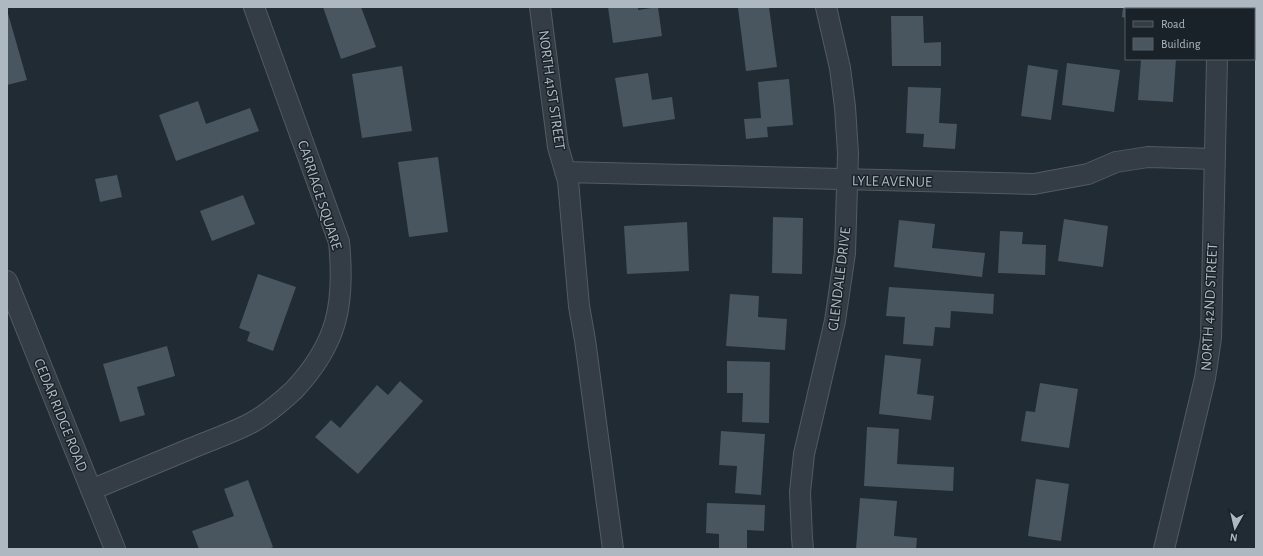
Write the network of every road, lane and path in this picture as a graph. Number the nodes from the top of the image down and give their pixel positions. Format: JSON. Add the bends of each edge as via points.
{"nodes":[{"id":1,"x":254,"y":7,"type":"edge"},
{"id":2,"x":540,"y":7,"type":"edge"},
{"id":3,"x":826,"y":7,"type":"edge"},
{"id":4,"x":1217,"y":60,"type":"edge"},
{"id":5,"x":1214,"y":159,"type":"junction"},
{"id":6,"x":565,"y":172,"type":"junction"},
{"id":7,"x":847,"y":180,"type":"junction"},
{"id":8,"x":7,"y":281,"type":"edge"},
{"id":9,"x":91,"y":490,"type":"junction"},
{"id":10,"x":114,"y":549,"type":"edge"},
{"id":11,"x":613,"y":549,"type":"edge"},
{"id":12,"x":803,"y":549,"type":"edge"},
{"id":13,"x":1164,"y":549,"type":"edge"}],
"edges":[{"from":1,"to":9,"type":"street","name":"CARRIAGE SQUARE","via":[[339,242],[342,269],[340,302],[333,331],[305,378],[283,401],[252,423]]},
{"from":2,"to":6,"type":"street","name":"NORTH 41ST STREET","via":[[558,147]]},
{"from":3,"to":7,"type":"street","name":"GLENDALE DRIVE","via":[[840,68],[845,107]]},
{"from":4,"to":5,"type":"street","name":"NORTH 42ND STREET"},
{"from":5,"to":7,"type":"street","name":"LYLE AVENUE","via":[[1148,157],[1116,162],[1088,174],[1034,184]]},
{"from":5,"to":13,"type":"street","name":"NORTH 42ND STREET","via":[[1210,346],[1206,378]]},
{"from":6,"to":7,"type":"street","name":"LYLE AVENUE"},
{"from":6,"to":11,"type":"street","via":[[568,181],[579,306]]},
{"from":7,"to":12,"type":"street","name":"GLENDALE DRIVE","via":[[845,253],[835,322],[804,454],[800,492]]},
{"from":8,"to":9,"type":"street","name":"CEDAR RIDGE ROAD"},
{"from":9,"to":10,"type":"street","name":"CEDAR RIDGE ROAD"}]}
